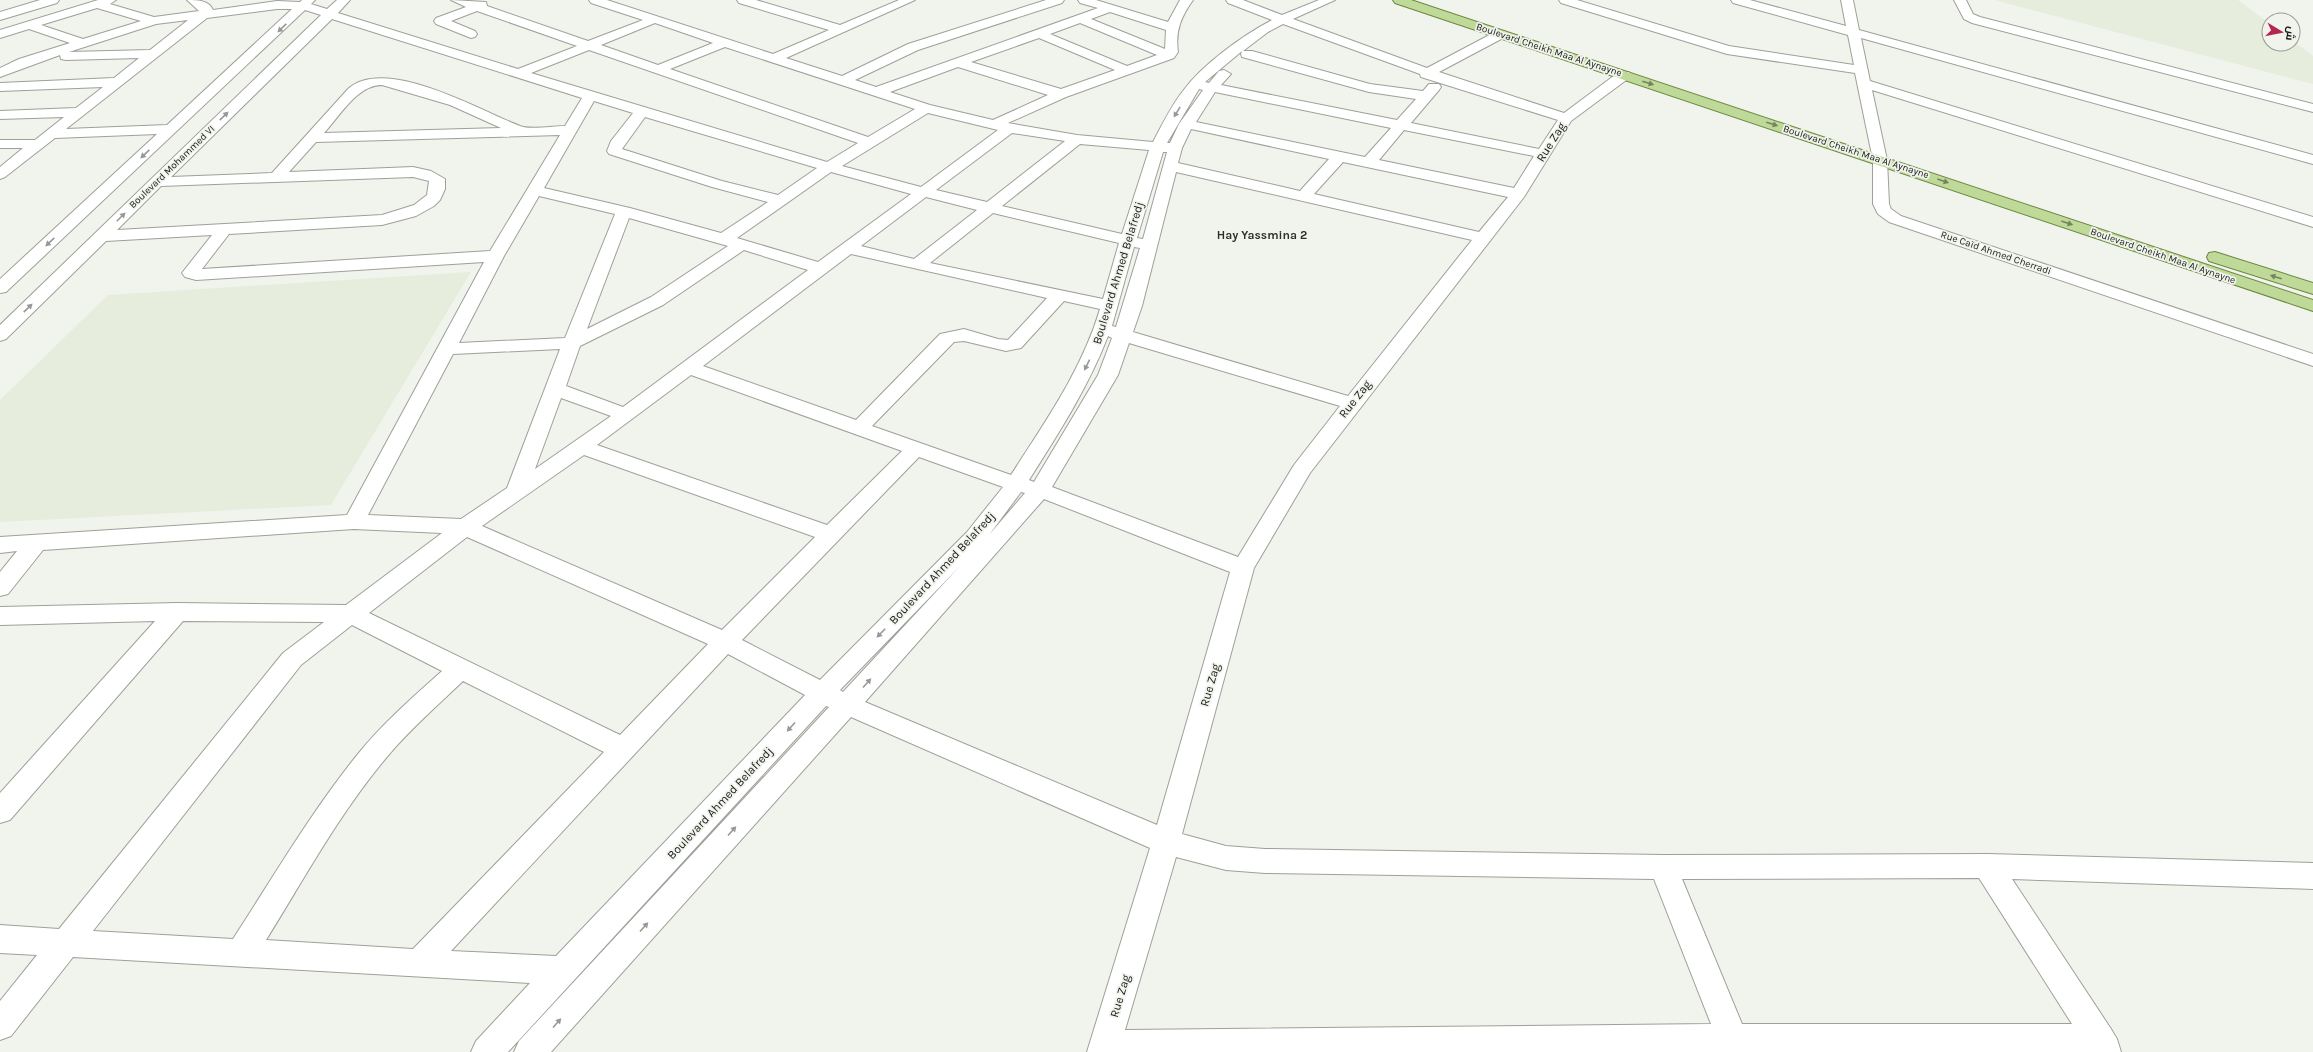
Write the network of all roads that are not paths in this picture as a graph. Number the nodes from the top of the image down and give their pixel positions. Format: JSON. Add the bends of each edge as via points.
{"nodes":[{"id":1,"x":51,"y":0,"type":"edge"},
{"id":2,"x":110,"y":0,"type":"edge"},
{"id":3,"x":193,"y":0,"type":"edge"},
{"id":4,"x":344,"y":0,"type":"edge"},
{"id":5,"x":457,"y":0,"type":"edge"},
{"id":6,"x":497,"y":0,"type":"edge"},
{"id":7,"x":595,"y":0,"type":"edge"},
{"id":8,"x":743,"y":0,"type":"edge"},
{"id":9,"x":909,"y":0,"type":"edge"},
{"id":10,"x":1058,"y":0,"type":"edge"},
{"id":11,"x":1084,"y":0,"type":"edge"},
{"id":12,"x":1187,"y":0,"type":"edge"},
{"id":13,"x":1232,"y":0,"type":"edge"},
{"id":14,"x":1329,"y":0,"type":"edge"},
{"id":15,"x":1347,"y":0,"type":"edge"},
{"id":16,"x":1399,"y":0,"type":"edge"},
{"id":17,"x":1426,"y":0,"type":"edge"},
{"id":18,"x":1565,"y":0,"type":"edge"},
{"id":19,"x":1595,"y":0,"type":"edge"},
{"id":20,"x":1737,"y":0,"type":"edge"},
{"id":21,"x":1847,"y":0,"type":"edge"},
{"id":22,"x":1960,"y":0,"type":"edge"},
{"id":23,"x":307,"y":3,"type":"edge"},
{"id":24,"x":799,"y":3,"type":"dead end"},
{"id":25,"x":97,"y":4,"type":"junction"},
{"id":26,"x":1583,"y":6,"type":"junction"},
{"id":27,"x":478,"y":7,"type":"junction"},
{"id":28,"x":79,"y":9,"type":"junction"},
{"id":29,"x":778,"y":10,"type":"junction"},
{"id":30,"x":1105,"y":11,"type":"junction"},
{"id":31,"x":330,"y":13,"type":"junction"},
{"id":32,"x":204,"y":14,"type":"junction"},
{"id":33,"x":0,"y":16,"type":"edge"},
{"id":34,"x":655,"y":19,"type":"junction"},
{"id":35,"x":1081,"y":19,"type":"junction"},
{"id":36,"x":154,"y":21,"type":"junction"},
{"id":37,"x":1288,"y":23,"type":"junction"},
{"id":38,"x":29,"y":25,"type":"junction"},
{"id":39,"x":1173,"y":28,"type":"junction"},
{"id":40,"x":839,"y":29,"type":"junction"},
{"id":41,"x":1854,"y":32,"type":"junction"},
{"id":42,"x":0,"y":34,"type":"edge"},
{"id":43,"x":471,"y":34,"type":"dead end"},
{"id":44,"x":1040,"y":34,"type":"junction"},
{"id":45,"x":1501,"y":34,"type":"junction"},
{"id":46,"x":724,"y":42,"type":"junction"},
{"id":47,"x":81,"y":43,"type":"junction"},
{"id":48,"x":587,"y":46,"type":"junction"},
{"id":49,"x":154,"y":54,"type":"junction"},
{"id":50,"x":1247,"y":54,"type":"junction"},
{"id":51,"x":42,"y":56,"type":"junction"},
{"id":52,"x":1169,"y":56,"type":"junction"},
{"id":53,"x":775,"y":58,"type":"junction"},
{"id":54,"x":959,"y":63,"type":"junction"},
{"id":55,"x":657,"y":70,"type":"junction"},
{"id":56,"x":1126,"y":70,"type":"junction"},
{"id":57,"x":0,"y":73,"type":"edge"},
{"id":58,"x":520,"y":73,"type":"junction"},
{"id":59,"x":1624,"y":75,"type":"junction"},
{"id":60,"x":1434,"y":76,"type":"junction"},
{"id":61,"x":1863,"y":76,"type":"junction"},
{"id":62,"x":844,"y":81,"type":"junction"},
{"id":63,"x":117,"y":82,"type":"junction"},
{"id":64,"x":1203,"y":85,"type":"junction"},
{"id":65,"x":0,"y":88,"type":"edge"},
{"id":66,"x":876,"y":92,"type":"junction"},
{"id":67,"x":1062,"y":94,"type":"junction"},
{"id":68,"x":590,"y":96,"type":"junction"},
{"id":69,"x":1426,"y":96,"type":"junction"},
{"id":70,"x":926,"y":108,"type":"junction"},
{"id":71,"x":2313,"y":108,"type":"edge"},
{"id":72,"x":642,"y":111,"type":"junction"},
{"id":73,"x":78,"y":112,"type":"junction"},
{"id":74,"x":0,"y":115,"type":"edge"},
{"id":75,"x":1566,"y":118,"type":"junction"},
{"id":76,"x":1186,"y":124,"type":"junction"},
{"id":77,"x":1403,"y":124,"type":"junction"},
{"id":78,"x":1001,"y":127,"type":"junction"},
{"id":79,"x":171,"y":129,"type":"junction"},
{"id":80,"x":571,"y":130,"type":"junction"},
{"id":81,"x":519,"y":132,"type":"junction"},
{"id":82,"x":52,"y":134,"type":"junction"},
{"id":83,"x":1841,"y":134,"type":"dead end"},
{"id":84,"x":311,"y":138,"type":"junction"},
{"id":85,"x":1077,"y":140,"type":"junction"},
{"id":86,"x":868,"y":142,"type":"junction"},
{"id":87,"x":0,"y":144,"type":"edge"},
{"id":88,"x":40,"y":144,"type":"junction"},
{"id":89,"x":1873,"y":149,"type":"junction"},
{"id":90,"x":1167,"y":154,"type":"junction"},
{"id":91,"x":1544,"y":154,"type":"junction"},
{"id":92,"x":1340,"y":156,"type":"junction"},
{"id":93,"x":2313,"y":160,"type":"edge"},
{"id":94,"x":1369,"y":162,"type":"junction"},
{"id":95,"x":829,"y":166,"type":"junction"},
{"id":96,"x":0,"y":174,"type":"edge"},
{"id":97,"x":276,"y":178,"type":"junction"},
{"id":98,"x":156,"y":182,"type":"junction"},
{"id":99,"x":536,"y":191,"type":"junction"},
{"id":100,"x":923,"y":192,"type":"junction"},
{"id":101,"x":1518,"y":194,"type":"junction"},
{"id":102,"x":1304,"y":196,"type":"junction"},
{"id":103,"x":780,"y":200,"type":"junction"},
{"id":104,"x":992,"y":208,"type":"junction"},
{"id":105,"x":624,"y":211,"type":"junction"},
{"id":106,"x":2313,"y":222,"type":"edge"},
{"id":107,"x":225,"y":228,"type":"junction"},
{"id":108,"x":102,"y":236,"type":"junction"},
{"id":109,"x":725,"y":238,"type":"junction"},
{"id":110,"x":1483,"y":238,"type":"junction"},
{"id":111,"x":1138,"y":243,"type":"junction"},
{"id":112,"x":742,"y":244,"type":"junction"},
{"id":113,"x":847,"y":248,"type":"junction"},
{"id":114,"x":496,"y":256,"type":"junction"},
{"id":115,"x":917,"y":265,"type":"junction"},
{"id":116,"x":819,"y":268,"type":"junction"},
{"id":117,"x":0,"y":288,"type":"edge"},
{"id":118,"x":2313,"y":289,"type":"edge"},
{"id":119,"x":1060,"y":295,"type":"junction"},
{"id":120,"x":1110,"y":306,"type":"junction"},
{"id":121,"x":2313,"y":306,"type":"edge"},
{"id":122,"x":1102,"y":329,"type":"junction"},
{"id":123,"x":1,"y":333,"type":"edge"},
{"id":124,"x":1124,"y":336,"type":"junction"},
{"id":125,"x":572,"y":343,"type":"junction"},
{"id":126,"x":448,"y":349,"type":"junction"},
{"id":127,"x":2313,"y":360,"type":"edge"},
{"id":128,"x":686,"y":367,"type":"junction"},
{"id":129,"x":555,"y":389,"type":"junction"},
{"id":130,"x":1352,"y":403,"type":"junction"},
{"id":131,"x":625,"y":414,"type":"junction"},
{"id":132,"x":859,"y":428,"type":"junction"},
{"id":133,"x":582,"y":447,"type":"junction"},
{"id":134,"x":916,"y":448,"type":"junction"},
{"id":135,"x":1016,"y":484,"type":"junction"},
{"id":136,"x":1040,"y":490,"type":"junction"},
{"id":137,"x":516,"y":493,"type":"junction"},
{"id":138,"x":354,"y":522,"type":"junction"},
{"id":139,"x":465,"y":527,"type":"junction"},
{"id":140,"x":831,"y":535,"type":"junction"},
{"id":141,"x":36,"y":544,"type":"junction"},
{"id":142,"x":0,"y":545,"type":"edge"},
{"id":143,"x":1243,"y":568,"type":"junction"},
{"id":144,"x":0,"y":588,"type":"edge"},
{"id":145,"x":177,"y":612,"type":"junction"},
{"id":146,"x":350,"y":614,"type":"junction"},
{"id":147,"x":0,"y":616,"type":"edge"},
{"id":148,"x":725,"y":642,"type":"junction"},
{"id":149,"x":459,"y":670,"type":"junction"},
{"id":150,"x":822,"y":693,"type":"junction"},
{"id":151,"x":847,"y":705,"type":"junction"},
{"id":152,"x":623,"y":749,"type":"junction"},
{"id":153,"x":0,"y":812,"type":"edge"},
{"id":154,"x":1166,"y":842,"type":"junction"},
{"id":155,"x":1987,"y":866,"type":"junction"},
{"id":156,"x":1662,"y":868,"type":"junction"},
{"id":157,"x":2313,"y":876,"type":"edge"},
{"id":158,"x":0,"y":939,"type":"edge"},
{"id":159,"x":64,"y":942,"type":"junction"},
{"id":160,"x":241,"y":953,"type":"junction"},
{"id":161,"x":419,"y":963,"type":"junction"},
{"id":162,"x":562,"y":971,"type":"junction"},
{"id":163,"x":0,"y":1025,"type":"edge"},
{"id":164,"x":1735,"y":1046,"type":"edge"},
{"id":165,"x":2103,"y":1046,"type":"edge"},
{"id":166,"x":1104,"y":1049,"type":"edge"},
{"id":167,"x":487,"y":1052,"type":"edge"},
{"id":168,"x":530,"y":1052,"type":"edge"}],
"edges":[{"from":1,"to":28,"type":"street"},
{"from":1,"to":33,"type":"street"},
{"from":2,"to":25,"type":"street"},
{"from":3,"to":32,"type":"street","via":[[207,9]]},
{"from":4,"to":31,"type":"street","name":"Boulevard Mohammed VI"},
{"from":5,"to":27,"type":"street"},
{"from":6,"to":27,"type":"street"},
{"from":7,"to":34,"type":"street"},
{"from":8,"to":29,"type":"street"},
{"from":9,"to":40,"type":"street"},
{"from":10,"to":62,"type":"street","via":[[913,46]]},
{"from":11,"to":30,"type":"street"},
{"from":12,"to":39,"type":"street","via":[[1179,11]]},
{"from":13,"to":37,"type":"street","name":"Rue Zag"},
{"from":14,"to":37,"type":"street","name":"Boulevard Ahmed Belafredj"},
{"from":15,"to":37,"type":"street","name":"Boulevard Ahmed Belafredj"},
{"from":16,"to":45,"type":"main road","name":"Boulevard Cheikh Maa Al Aynayne"},
{"from":17,"to":83,"type":"main road","name":"Boulevard Cheikh Maa Al Aynayne"},
{"from":18,"to":26,"type":"street"},
{"from":19,"to":26,"type":"street"},
{"from":20,"to":41,"type":"street"},
{"from":21,"to":41,"type":"street","name":"Rue Caïd Ahmed Cherradi"},
{"from":22,"to":71,"type":"street","via":[[1968,16],[1976,20]]},
{"from":23,"to":31,"type":"street"},
{"from":23,"to":32,"type":"street"},
{"from":23,"to":79,"type":"street","one_way":true},
{"from":24,"to":29,"type":"street"},
{"from":25,"to":28,"type":"street"},
{"from":25,"to":36,"type":"street"},
{"from":26,"to":61,"type":"street","via":[[1727,50]]},
{"from":27,"to":43,"type":"street","via":[[440,21]]},
{"from":27,"to":48,"type":"street"},
{"from":28,"to":38,"type":"street"},
{"from":29,"to":40,"type":"street"},
{"from":30,"to":35,"type":"street"},
{"from":30,"to":39,"type":"street"},
{"from":31,"to":58,"type":"street"},
{"from":98,"to":31,"type":"street","name":"Boulevard Mohammed VI","one_way":true},
{"from":32,"to":36,"type":"street"},
{"from":32,"to":49,"type":"street"},
{"from":34,"to":46,"type":"street"},
{"from":34,"to":48,"type":"street"},
{"from":35,"to":44,"type":"street"},
{"from":35,"to":52,"type":"street"},
{"from":36,"to":47,"type":"street"},
{"from":37,"to":50,"type":"street","name":"Boulevard Ahmed Belafredj"},
{"from":37,"to":60,"type":"street","name":"Rue Zag"},
{"from":37,"to":64,"type":"street","name":"Boulevard Ahmed Belafredj","via":[[1251,38]]},
{"from":38,"to":42,"type":"street"},
{"from":38,"to":47,"type":"street"},
{"from":39,"to":52,"type":"street","via":[[1169,40],[1172,52]]},
{"from":40,"to":53,"type":"street"},
{"from":41,"to":61,"type":"street","name":"Rue Caïd Ahmed Cherradi"},
{"from":41,"to":93,"type":"street"},
{"from":44,"to":54,"type":"street"},
{"from":44,"to":56,"type":"street"},
{"from":45,"to":59,"type":"main road","name":"Boulevard Cheikh Maa Al Aynayne"},
{"from":45,"to":60,"type":"street"},
{"from":46,"to":53,"type":"street"},
{"from":46,"to":55,"type":"street"},
{"from":47,"to":51,"type":"street"},
{"from":48,"to":55,"type":"street"},
{"from":48,"to":58,"type":"street"},
{"from":49,"to":51,"type":"street"},
{"from":49,"to":63,"type":"street"},
{"from":50,"to":64,"type":"street","name":"Boulevard Ahmed Belafredj"},
{"from":50,"to":69,"type":"street","via":[[1369,88]]},
{"from":51,"to":57,"type":"street"},
{"from":52,"to":56,"type":"street"},
{"from":53,"to":62,"type":"street"},
{"from":54,"to":66,"type":"street"},
{"from":54,"to":67,"type":"street"},
{"from":55,"to":86,"type":"street"},
{"from":56,"to":67,"type":"street"},
{"from":58,"to":68,"type":"street"},
{"from":59,"to":75,"type":"street"},
{"from":59,"to":89,"type":"main road","name":"Boulevard Cheikh Maa Al Aynayne","one_way":true},
{"from":60,"to":69,"type":"street"},
{"from":60,"to":75,"type":"street","name":"Rue Zag"},
{"from":61,"to":89,"type":"street","name":"Rue Caïd Ahmed Cherradi"},
{"from":61,"to":106,"type":"street"},
{"from":62,"to":66,"type":"street"},
{"from":63,"to":65,"type":"street"},
{"from":63,"to":73,"type":"street"},
{"from":64,"to":76,"type":"street","name":"Boulevard Ahmed Belafredj"},
{"from":64,"to":77,"type":"street"},
{"from":64,"to":90,"type":"street","name":"Boulevard Ahmed Belafredj","one_way":true,"via":[[1163,133]]},
{"from":66,"to":70,"type":"street"},
{"from":67,"to":78,"type":"street"},
{"from":68,"to":72,"type":"street"},
{"from":68,"to":80,"type":"street"},
{"from":69,"to":77,"type":"street"},
{"from":70,"to":78,"type":"street"},
{"from":70,"to":86,"type":"street"},
{"from":72,"to":95,"type":"street"},
{"from":72,"to":103,"type":"street","via":[[616,144],[614,151],[717,184]]},
{"from":73,"to":74,"type":"street"},
{"from":73,"to":82,"type":"street"},
{"from":75,"to":91,"type":"street","name":"Rue Zag"},
{"from":76,"to":90,"type":"street","name":"Boulevard Ahmed Belafredj"},
{"from":76,"to":92,"type":"street"},
{"from":77,"to":91,"type":"street"},
{"from":77,"to":94,"type":"street"},
{"from":78,"to":85,"type":"street"},
{"from":78,"to":100,"type":"street"},
{"from":79,"to":82,"type":"street"},
{"from":79,"to":117,"type":"street","one_way":true},
{"from":80,"to":81,"type":"street"},
{"from":80,"to":99,"type":"street"},
{"from":81,"to":84,"type":"street"},
{"from":81,"to":84,"type":"street","via":[[492,116],[456,102],[390,82],[376,81],[359,86]]},
{"from":82,"to":88,"type":"street"},
{"from":84,"to":97,"type":"street"},
{"from":85,"to":90,"type":"street"},
{"from":85,"to":104,"type":"street"},
{"from":86,"to":95,"type":"street"},
{"from":87,"to":88,"type":"street"},
{"from":88,"to":96,"type":"street"},
{"from":118,"to":89,"type":"main road","name":"Boulevard Cheikh Maa Al Aynayne","one_way":true},
{"from":89,"to":121,"type":"main road","name":"Boulevard Cheikh Maa Al Aynayne","one_way":true},
{"from":89,"to":127,"type":"street","name":"Rue Caïd Ahmed Cherradi","via":[[1881,204],[1884,211],[1895,219]]},
{"from":90,"to":102,"type":"street"},
{"from":90,"to":111,"type":"street","name":"Boulevard Ahmed Belafredj"},
{"from":91,"to":101,"type":"street","name":"Rue Zag"},
{"from":92,"to":94,"type":"street"},
{"from":92,"to":102,"type":"street"},
{"from":94,"to":101,"type":"street"},
{"from":95,"to":100,"type":"street"},
{"from":95,"to":103,"type":"street"},
{"from":97,"to":98,"type":"street"},
{"from":97,"to":107,"type":"street","via":[[413,172],[437,179],[439,188],[434,198],[419,208],[382,220]]},
{"from":108,"to":98,"type":"street","name":"Boulevard Mohammed VI","one_way":true},
{"from":99,"to":105,"type":"street"},
{"from":99,"to":114,"type":"street"},
{"from":100,"to":104,"type":"street"},
{"from":100,"to":113,"type":"street"},
{"from":101,"to":110,"type":"street","name":"Rue Zag"},
{"from":102,"to":110,"type":"street"},
{"from":103,"to":109,"type":"street"},
{"from":104,"to":111,"type":"street"},
{"from":104,"to":115,"type":"street"},
{"from":105,"to":109,"type":"street"},
{"from":105,"to":125,"type":"street"},
{"from":107,"to":108,"type":"street"},
{"from":107,"to":114,"type":"street","via":[[191,273],[196,275]]},
{"from":123,"to":108,"type":"street","name":"Boulevard Mohammed VI","one_way":true},
{"from":109,"to":112,"type":"street"},
{"from":110,"to":130,"type":"street","name":"Rue Zag"},
{"from":111,"to":120,"type":"street","name":"Boulevard Ahmed Belafredj"},
{"from":111,"to":124,"type":"street","name":"Boulevard Ahmed Belafredj"},
{"from":112,"to":116,"type":"street"},
{"from":112,"to":125,"type":"street","via":[[657,301]]},
{"from":113,"to":115,"type":"street"},
{"from":113,"to":116,"type":"street"},
{"from":114,"to":126,"type":"street"},
{"from":115,"to":119,"type":"street"},
{"from":116,"to":128,"type":"street"},
{"from":119,"to":120,"type":"street"},
{"from":119,"to":132,"type":"street","via":[[1014,344],[1007,347],[966,334],[954,334],[947,338]]},
{"from":120,"to":122,"type":"street","name":"Boulevard Ahmed Belafredj"},
{"from":122,"to":124,"type":"street"},
{"from":122,"to":135,"type":"street","name":"Boulevard Ahmed Belafredj","one_way":true,"via":[[1087,366]]},
{"from":124,"to":130,"type":"street"},
{"from":124,"to":136,"type":"street","name":"Boulevard Ahmed Belafredj","via":[[1108,375]]},
{"from":125,"to":126,"type":"street"},
{"from":125,"to":129,"type":"street"},
{"from":126,"to":138,"type":"street"},
{"from":128,"to":131,"type":"street"},
{"from":128,"to":132,"type":"street"},
{"from":129,"to":131,"type":"street"},
{"from":129,"to":137,"type":"street"},
{"from":130,"to":143,"type":"street","name":"Rue Zag","via":[[1301,470]]},
{"from":131,"to":133,"type":"street"},
{"from":132,"to":134,"type":"street"},
{"from":133,"to":137,"type":"street"},
{"from":133,"to":140,"type":"street"},
{"from":134,"to":135,"type":"street"},
{"from":134,"to":140,"type":"street"},
{"from":135,"to":136,"type":"street"},
{"from":135,"to":150,"type":"street","name":"Boulevard Ahmed Belafredj","one_way":true,"via":[[975,537]]},
{"from":136,"to":143,"type":"street"},
{"from":151,"to":136,"type":"street","name":"Boulevard Ahmed Belafredj","one_way":true},
{"from":137,"to":139,"type":"street"},
{"from":138,"to":139,"type":"street"},
{"from":138,"to":141,"type":"street"},
{"from":139,"to":146,"type":"street"},
{"from":139,"to":148,"type":"street"},
{"from":140,"to":148,"type":"street"},
{"from":141,"to":142,"type":"street"},
{"from":141,"to":144,"type":"street"},
{"from":143,"to":154,"type":"street","name":"Rue Zag"},
{"from":145,"to":146,"type":"street"},
{"from":145,"to":147,"type":"street"},
{"from":145,"to":153,"type":"street"},
{"from":146,"to":149,"type":"street"},
{"from":146,"to":159,"type":"street","via":[[292,659]]},
{"from":148,"to":150,"type":"street"},
{"from":148,"to":152,"type":"street"},
{"from":149,"to":152,"type":"street"},
{"from":149,"to":160,"type":"street","via":[[407,718],[368,761],[331,811]]},
{"from":150,"to":151,"type":"street"},
{"from":150,"to":162,"type":"street","name":"Boulevard Ahmed Belafredj","one_way":true},
{"from":151,"to":154,"type":"street"},
{"from":168,"to":151,"type":"street","name":"Boulevard Ahmed Belafredj","one_way":true},
{"from":152,"to":161,"type":"street"},
{"from":154,"to":156,"type":"street","via":[[1226,858],[1265,861]]},
{"from":154,"to":166,"type":"street","name":"Rue Zag"},
{"from":155,"to":156,"type":"street"},
{"from":155,"to":157,"type":"street"},
{"from":155,"to":165,"type":"street"},
{"from":156,"to":164,"type":"street"},
{"from":158,"to":159,"type":"street"},
{"from":159,"to":160,"type":"street"},
{"from":159,"to":163,"type":"street"},
{"from":160,"to":161,"type":"street"},
{"from":161,"to":162,"type":"street"},
{"from":162,"to":167,"type":"street","name":"Boulevard Ahmed Belafredj"},
{"from":164,"to":165,"type":"street"},
{"from":164,"to":166,"type":"street"}]}
